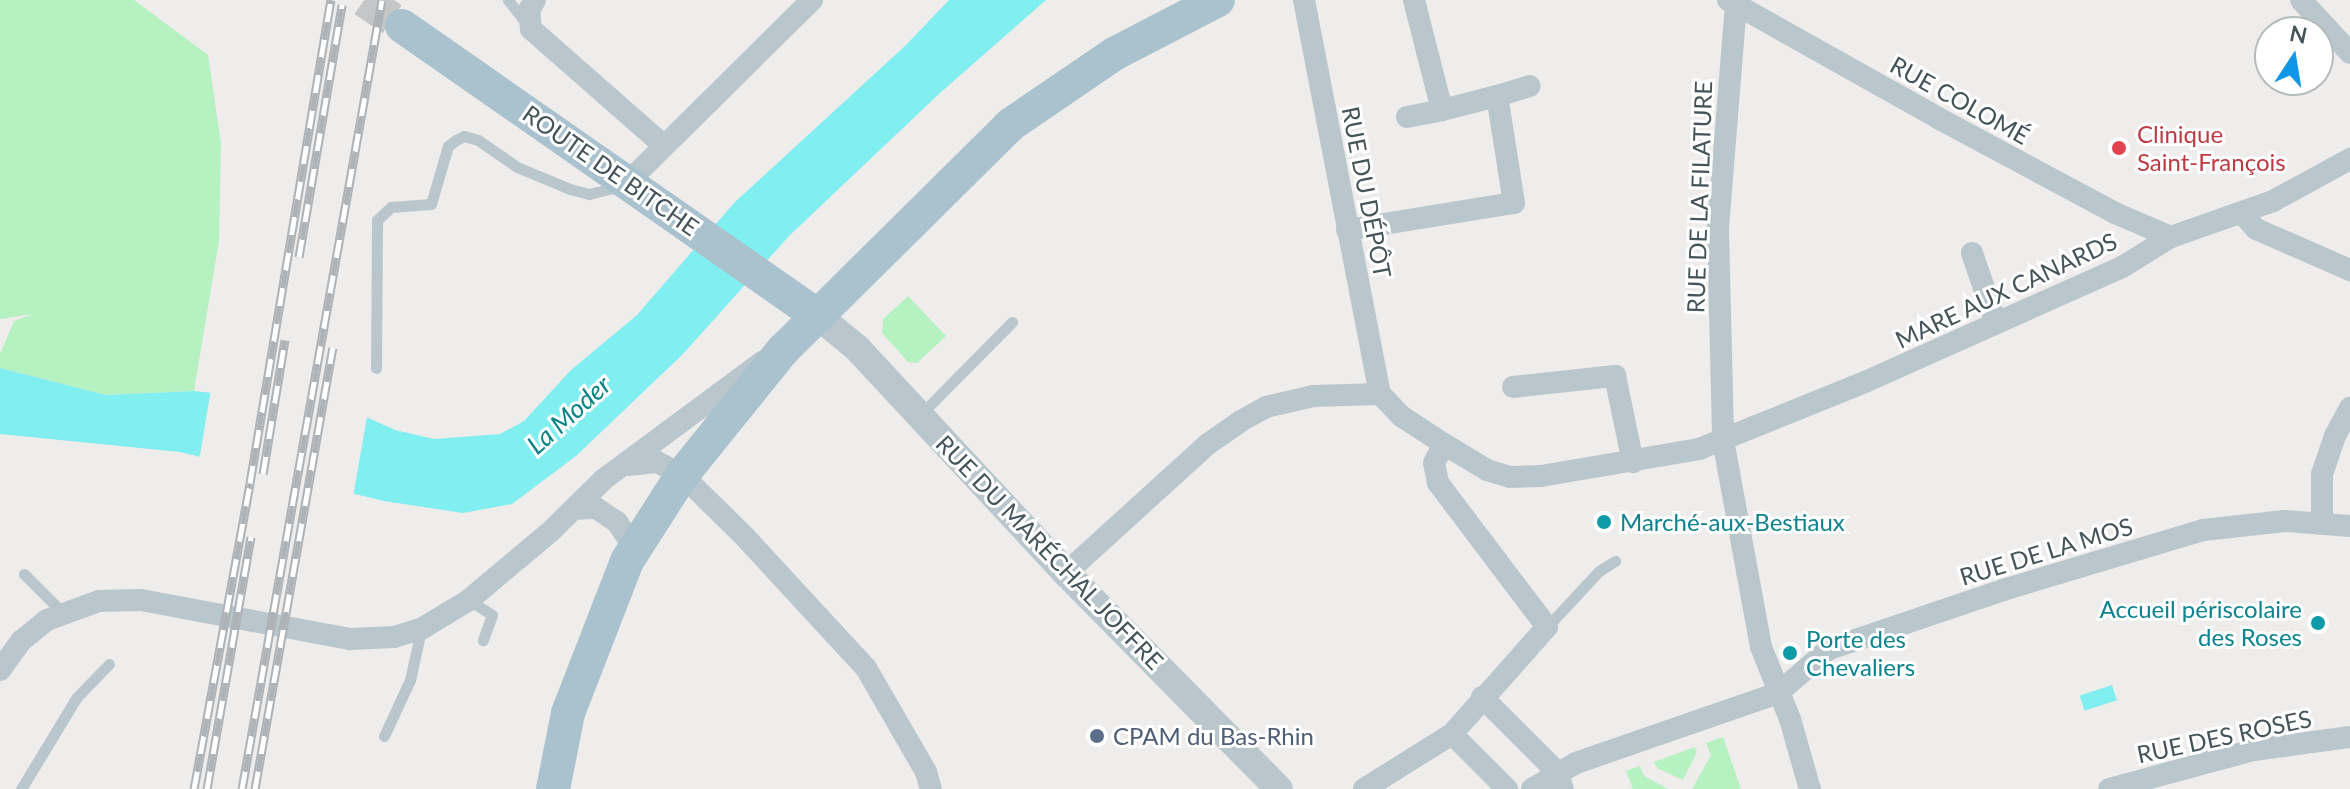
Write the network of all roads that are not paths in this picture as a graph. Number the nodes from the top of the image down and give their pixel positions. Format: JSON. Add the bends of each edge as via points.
{"nodes":[{"id":1,"x":508,"y":0,"type":"edge"},
{"id":2,"x":535,"y":0,"type":"edge"},
{"id":3,"x":812,"y":0,"type":"edge"},
{"id":4,"x":1218,"y":0,"type":"edge"},
{"id":5,"x":1304,"y":0,"type":"edge"},
{"id":6,"x":1414,"y":0,"type":"edge"},
{"id":7,"x":2301,"y":0,"type":"edge"},
{"id":8,"x":1732,"y":2,"type":"edge"},
{"id":9,"x":402,"y":26,"type":"tunnel mouth"},
{"id":10,"x":531,"y":29,"type":"junction"},
{"id":11,"x":2350,"y":53,"type":"edge"},
{"id":12,"x":1529,"y":86,"type":"dead end"},
{"id":13,"x":1497,"y":96,"type":"junction"},
{"id":14,"x":1442,"y":110,"type":"junction"},
{"id":15,"x":1407,"y":117,"type":"dead end"},
{"id":16,"x":664,"y":146,"type":"junction"},
{"id":17,"x":2350,"y":159,"type":"edge"},
{"id":18,"x":628,"y":182,"type":"junction"},
{"id":19,"x":2242,"y":213,"type":"junction"},
{"id":20,"x":1347,"y":230,"type":"junction"},
{"id":21,"x":2171,"y":237,"type":"junction"},
{"id":22,"x":1972,"y":253,"type":"dead end"},
{"id":23,"x":2350,"y":270,"type":"edge"},
{"id":24,"x":818,"y":316,"type":"junction"},
{"id":25,"x":1012,"y":322,"type":"dead end"},
{"id":26,"x":1996,"y":323,"type":"junction"},
{"id":27,"x":783,"y":350,"type":"junction"},
{"id":28,"x":376,"y":368,"type":"dead end"},
{"id":29,"x":1513,"y":387,"type":"dead end"},
{"id":30,"x":1380,"y":394,"type":"junction"},
{"id":31,"x":2350,"y":408,"type":"edge"},
{"id":32,"x":920,"y":415,"type":"junction"},
{"id":33,"x":1723,"y":440,"type":"junction"},
{"id":34,"x":1444,"y":444,"type":"junction"},
{"id":35,"x":1633,"y":462,"type":"junction"},
{"id":36,"x":626,"y":465,"type":"junction"},
{"id":37,"x":682,"y":475,"type":"junction"},
{"id":38,"x":574,"y":509,"type":"junction"},
{"id":39,"x":2322,"y":524,"type":"junction"},
{"id":40,"x":2350,"y":526,"type":"edge"},
{"id":41,"x":627,"y":561,"type":"junction"},
{"id":42,"x":1615,"y":561,"type":"dead end"},
{"id":43,"x":1066,"y":573,"type":"junction"},
{"id":44,"x":24,"y":574,"type":"dead end"},
{"id":45,"x":469,"y":600,"type":"junction"},
{"id":46,"x":62,"y":612,"type":"junction"},
{"id":47,"x":1547,"y":627,"type":"junction"},
{"id":48,"x":421,"y":629,"type":"junction"},
{"id":49,"x":483,"y":640,"type":"dead end"},
{"id":50,"x":109,"y":664,"type":"dead end"},
{"id":51,"x":0,"y":670,"type":"edge"},
{"id":52,"x":1778,"y":693,"type":"junction"},
{"id":53,"x":1482,"y":697,"type":"junction"},
{"id":54,"x":1452,"y":734,"type":"junction"},
{"id":55,"x":384,"y":736,"type":"dead end"},
{"id":56,"x":2350,"y":737,"type":"edge"},
{"id":57,"x":1560,"y":781,"type":"edge"},
{"id":58,"x":2152,"y":782,"type":"edge"},
{"id":59,"x":1268,"y":784,"type":"edge"},
{"id":60,"x":21,"y":789,"type":"edge"},
{"id":61,"x":553,"y":789,"type":"edge"},
{"id":62,"x":931,"y":789,"type":"edge"},
{"id":63,"x":1364,"y":789,"type":"edge"},
{"id":64,"x":1507,"y":789,"type":"edge"},
{"id":65,"x":1532,"y":789,"type":"edge"},
{"id":66,"x":1810,"y":789,"type":"edge"},
{"id":67,"x":2109,"y":789,"type":"edge"}],
"edges":[{"from":1,"to":10,"type":"lane"},
{"from":2,"to":10,"type":"street","via":[[529,10]]},
{"from":3,"to":16,"type":"street"},
{"from":4,"to":24,"type":"main road","via":[[1114,54],[1010,125]]},
{"from":5,"to":20,"type":"street","name":"RUE DU DÉPÔT"},
{"from":6,"to":14,"type":"street"},
{"from":7,"to":11,"type":"street"},
{"from":8,"to":21,"type":"street","name":"RUE COLOMÉ","via":[[2047,177]]},
{"from":8,"to":33,"type":"street","name":"RUE DE LA FILATURE","via":[[1718,230]]},
{"from":9,"to":18,"type":"main road","name":"ROUTE DE BITCHE"},
{"from":10,"to":16,"type":"street"},
{"from":12,"to":13,"type":"street"},
{"from":13,"to":14,"type":"street"},
{"from":13,"to":20,"type":"street","via":[[1514,203]]},
{"from":14,"to":15,"type":"street"},
{"from":16,"to":18,"type":"street"},
{"from":17,"to":19,"type":"street","name":"MARE AUX CANARDS"},
{"from":18,"to":24,"type":"main road","name":"ROUTE DE BITCHE"},
{"from":18,"to":28,"type":"lane","via":[[589,194],[517,167],[478,140],[456,140],[448,146],[431,204],[391,207],[377,220]]},
{"from":19,"to":21,"type":"street","name":"MARE AUX CANARDS"},
{"from":19,"to":23,"type":"street","via":[[2256,229]]},
{"from":20,"to":30,"type":"street","name":"RUE DU DÉPÔT"},
{"from":21,"to":26,"type":"street","name":"MARE AUX CANARDS","via":[[2122,267]]},
{"from":22,"to":26,"type":"street"},
{"from":24,"to":27,"type":"main road"},
{"from":24,"to":32,"type":"street","name":"RUE DU MARÉCHAL JOFFRE","via":[[855,346]]},
{"from":25,"to":32,"type":"lane"},
{"from":26,"to":33,"type":"street","name":"MARE AUX CANARDS"},
{"from":27,"to":36,"type":"street","via":[[739,377]]},
{"from":27,"to":37,"type":"main road"},
{"from":29,"to":35,"type":"street","via":[[1615,376]]},
{"from":30,"to":34,"type":"street","name":"MARE AUX CANARDS","via":[[1401,416]]},
{"from":30,"to":43,"type":"street","via":[[1314,396],[1266,407],[1241,421],[1208,444]]},
{"from":31,"to":39,"type":"street","via":[[2322,474]]},
{"from":32,"to":43,"type":"street","name":"RUE DU MARÉCHAL JOFFRE"},
{"from":33,"to":35,"type":"street","name":"MARE AUX CANARDS"},
{"from":33,"to":52,"type":"street","name":"RUE DE LA FILATURE","via":[[1761,647]]},
{"from":34,"to":35,"type":"street","name":"MARE AUX CANARDS","via":[[1492,472],[1514,477]]},
{"from":34,"to":47,"type":"street","via":[[1434,468],[1441,488]]},
{"from":36,"to":37,"type":"street","via":[[657,462]]},
{"from":36,"to":38,"type":"street"},
{"from":37,"to":41,"type":"main road"},
{"from":37,"to":62,"type":"street","via":[[866,668]]},
{"from":38,"to":41,"type":"street","via":[[596,508],[617,522],[630,541]]},
{"from":38,"to":45,"type":"street"},
{"from":39,"to":40,"type":"street","name":"RUE DE LA MOS"},
{"from":39,"to":52,"type":"street","name":"RUE DE LA MOS","via":[[2285,521],[2203,530],[2003,590],[1829,649]]},
{"from":41,"to":61,"type":"main road","via":[[568,713]]},
{"from":42,"to":47,"type":"lane"},
{"from":43,"to":59,"type":"street","name":"RUE DU MARÉCHAL JOFFRE"},
{"from":44,"to":46,"type":"lane"},
{"from":45,"to":48,"type":"street"},
{"from":45,"to":49,"type":"lane","via":[[492,615]]},
{"from":46,"to":48,"type":"street","via":[[117,599],[350,639],[394,637]]},
{"from":46,"to":51,"type":"street","via":[[33,629]]},
{"from":47,"to":53,"type":"street"},
{"from":48,"to":55,"type":"lane","via":[[410,680]]},
{"from":50,"to":60,"type":"lane","via":[[77,697]]},
{"from":52,"to":57,"type":"street"},
{"from":52,"to":66,"type":"street","name":"RUE DE LA FILATURE"},
{"from":53,"to":54,"type":"street"},
{"from":53,"to":57,"type":"street"},
{"from":54,"to":63,"type":"street"},
{"from":54,"to":64,"type":"street"},
{"from":56,"to":58,"type":"street","name":"RUE DES ROSES","via":[[2254,750]]},
{"from":57,"to":65,"type":"street"},
{"from":58,"to":67,"type":"street","name":"RUE DES ROSES"}]}
